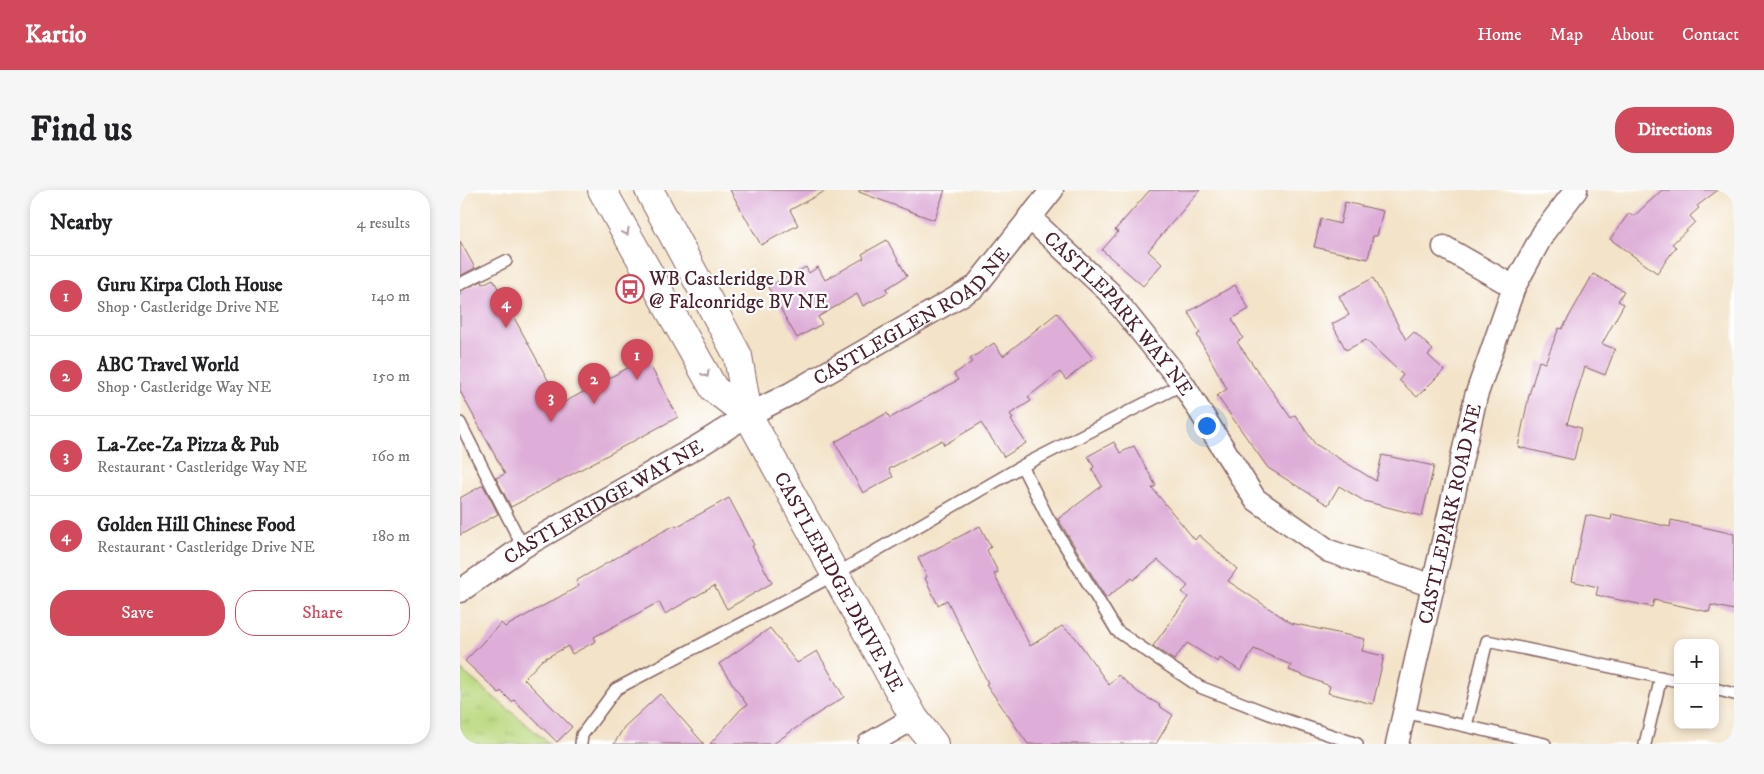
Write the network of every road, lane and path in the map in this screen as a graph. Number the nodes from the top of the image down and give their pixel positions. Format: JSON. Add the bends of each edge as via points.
{"nodes":[{"id":1,"x":602,"y":190,"type":"edge"},
{"id":2,"x":649,"y":190,"type":"edge"},
{"id":3,"x":1052,"y":190,"type":"edge"},
{"id":4,"x":1576,"y":190,"type":"edge"},
{"id":5,"x":1029,"y":217,"type":"junction"},
{"id":6,"x":1444,"y":247,"type":"dead end"},
{"id":7,"x":506,"y":261,"type":"dead end"},
{"id":8,"x":460,"y":284,"type":"edge"},
{"id":9,"x":1514,"y":286,"type":"junction"},
{"id":10,"x":1183,"y":384,"type":"junction"},
{"id":11,"x":748,"y":415,"type":"junction"},
{"id":12,"x":460,"y":423,"type":"edge"},
{"id":13,"x":1022,"y":466,"type":"junction"},
{"id":14,"x":522,"y":547,"type":"junction"},
{"id":15,"x":834,"y":575,"type":"junction"},
{"id":16,"x":1433,"y":586,"type":"junction"},
{"id":17,"x":460,"y":591,"type":"edge"},
{"id":18,"x":1661,"y":677,"type":"junction"},
{"id":19,"x":1674,"y":680,"type":"edge"},
{"id":20,"x":1719,"y":690,"type":"edge"},
{"id":21,"x":1734,"y":694,"type":"edge"},
{"id":22,"x":1403,"y":712,"type":"junction"},
{"id":23,"x":914,"y":718,"type":"junction"},
{"id":24,"x":1466,"y":726,"type":"junction"},
{"id":25,"x":581,"y":744,"type":"edge"},
{"id":26,"x":869,"y":744,"type":"edge"},
{"id":27,"x":934,"y":744,"type":"edge"},
{"id":28,"x":1358,"y":744,"type":"edge"},
{"id":29,"x":1396,"y":744,"type":"edge"},
{"id":30,"x":1545,"y":744,"type":"edge"},
{"id":31,"x":1645,"y":744,"type":"edge"}],
"edges":[{"from":1,"to":11,"type":"street","name":"CASTLERIDGE DRIVE NE","one_way":true,"via":[[714,389]]},
{"from":2,"to":11,"type":"street","name":"CASTLERIDGE DRIVE NE","via":[[738,356]]},
{"from":3,"to":5,"type":"street","name":"CASTLEGLEN ROAD NE"},
{"from":4,"to":9,"type":"street","name":"CASTLEPARK ROAD NE","via":[[1544,232]]},
{"from":5,"to":10,"type":"street","name":"CASTLEPARK WAY NE","via":[[1109,292]]},
{"from":5,"to":11,"type":"street","name":"CASTLEGLEN ROAD NE","via":[[975,286]]},
{"from":6,"to":9,"type":"street"},
{"from":7,"to":8,"type":"lane"},
{"from":9,"to":16,"type":"street","name":"CASTLEPARK ROAD NE","via":[[1476,396]]},
{"from":10,"to":13,"type":"lane"},
{"from":10,"to":16,"type":"street","name":"CASTLEPARK WAY NE","via":[[1255,499],[1329,550]]},
{"from":11,"to":14,"type":"street","name":"CASTLERIDGE WAY NE"},
{"from":11,"to":15,"type":"street","name":"CASTLERIDGE DRIVE NE"},
{"from":12,"to":14,"type":"lane"},
{"from":13,"to":15,"type":"lane"},
{"from":13,"to":28,"type":"lane","via":[[1047,516],[1117,631],[1200,687]]},
{"from":14,"to":17,"type":"street","name":"CASTLERIDGE WAY NE"},
{"from":15,"to":23,"type":"street","name":"CASTLERIDGE DRIVE NE"},
{"from":15,"to":25,"type":"lane","via":[[616,689],[582,735]]},
{"from":16,"to":22,"type":"street","name":"CASTLEPARK ROAD NE"},
{"from":18,"to":19,"type":"lane"},
{"from":18,"to":24,"type":"lane","via":[[1487,641]]},
{"from":18,"to":31,"type":"lane"},
{"from":20,"to":21,"type":"lane"},
{"from":22,"to":24,"type":"lane"},
{"from":22,"to":29,"type":"street","name":"CASTLEPARK ROAD NE"},
{"from":23,"to":26,"type":"street"},
{"from":23,"to":27,"type":"street","name":"CASTLERIDGE DRIVE NE"},
{"from":24,"to":30,"type":"lane"}]}
